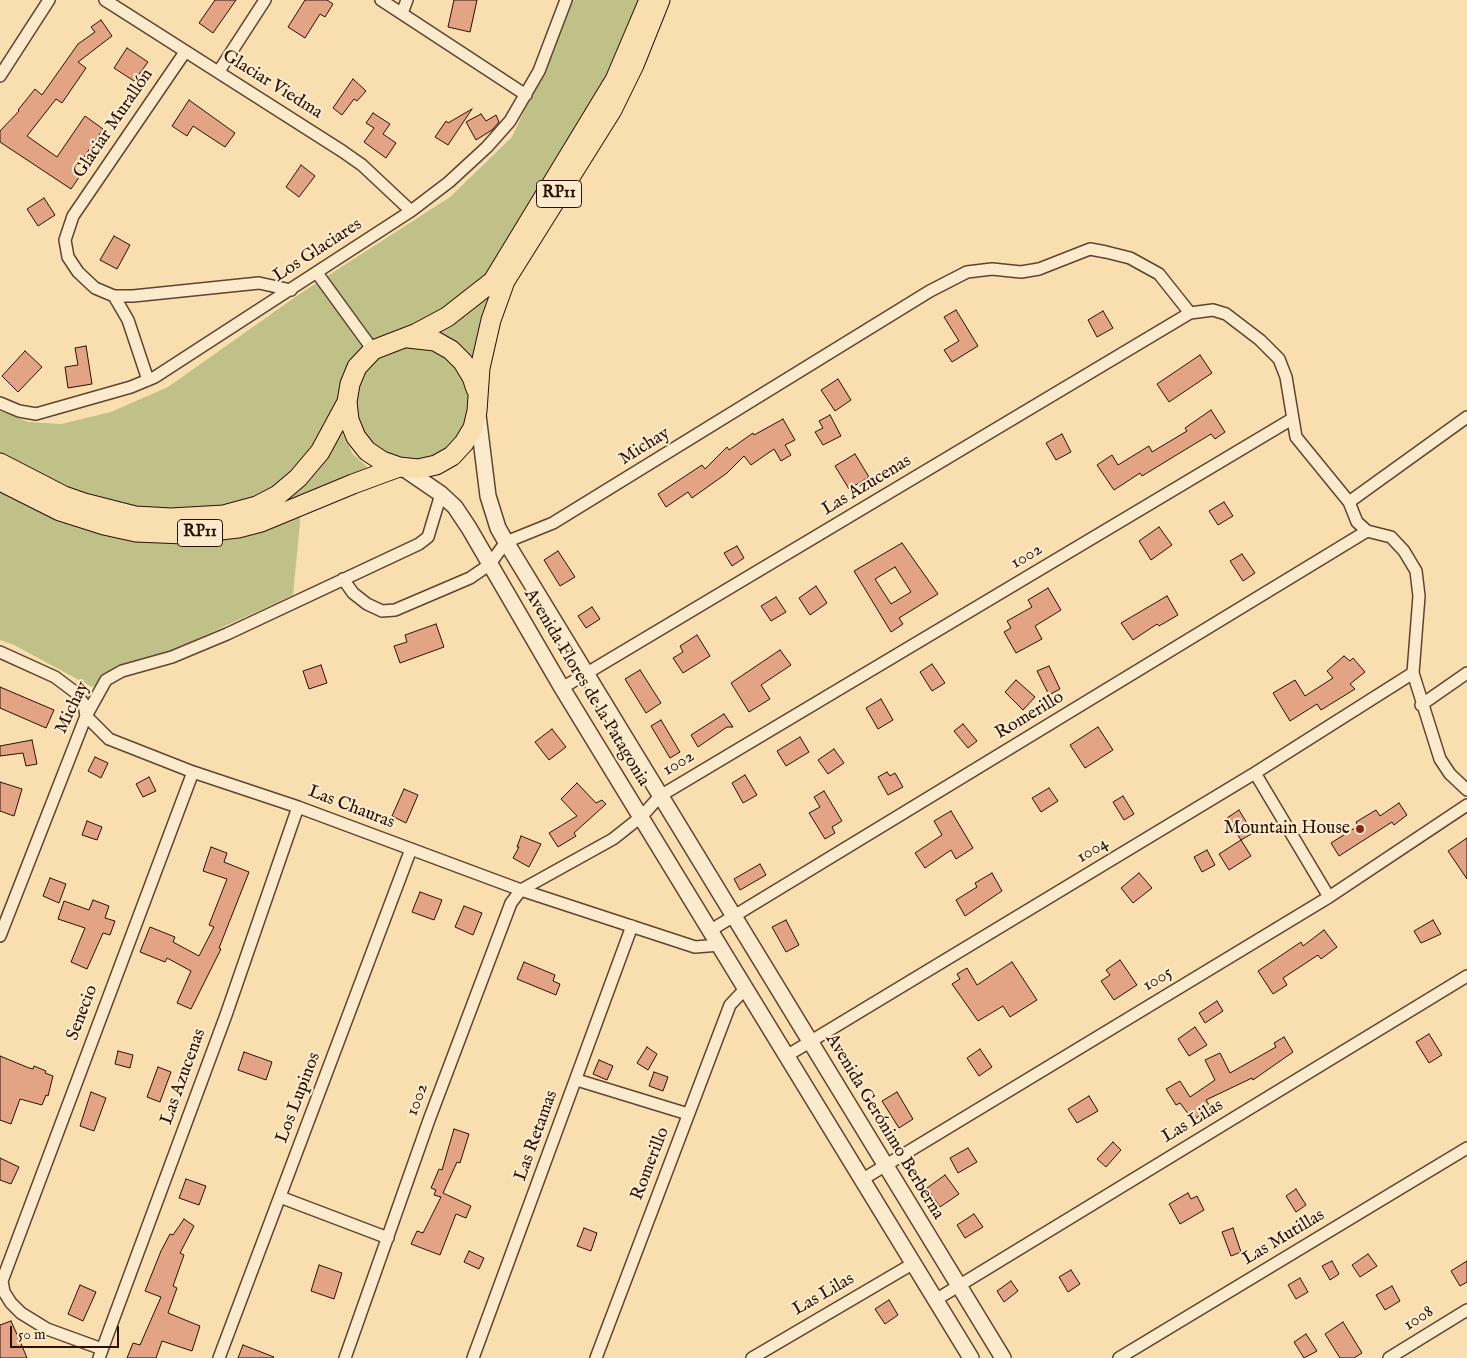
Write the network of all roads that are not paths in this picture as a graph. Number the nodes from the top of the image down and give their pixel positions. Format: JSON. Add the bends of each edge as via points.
{"nodes":[{"id":1,"x":49,"y":0,"type":"edge"},
{"id":2,"x":105,"y":0,"type":"edge"},
{"id":3,"x":264,"y":0,"type":"edge"},
{"id":4,"x":381,"y":0,"type":"edge"},
{"id":5,"x":407,"y":0,"type":"edge"},
{"id":6,"x":566,"y":0,"type":"edge"},
{"id":7,"x":649,"y":0,"type":"edge"},
{"id":8,"x":660,"y":0,"type":"edge"},
{"id":9,"x":402,"y":13,"type":"junction"},
{"id":10,"x":184,"y":52,"type":"junction"},
{"id":11,"x":219,"y":71,"type":"junction"},
{"id":12,"x":0,"y":76,"type":"edge"},
{"id":13,"x":526,"y":95,"type":"junction"},
{"id":14,"x":411,"y":212,"type":"junction"},
{"id":15,"x":317,"y":273,"type":"junction"},
{"id":16,"x":291,"y":290,"type":"junction"},
{"id":17,"x":114,"y":296,"type":"junction"},
{"id":18,"x":1190,"y":313,"type":"junction"},
{"id":19,"x":402,"y":338,"type":"junction"},
{"id":20,"x":373,"y":350,"type":"junction"},
{"id":21,"x":148,"y":380,"type":"junction"},
{"id":22,"x":347,"y":402,"type":"junction"},
{"id":23,"x":477,"y":402,"type":"junction"},
{"id":24,"x":0,"y":403,"type":"edge"},
{"id":25,"x":1467,"y":417,"type":"edge"},
{"id":26,"x":1292,"y":419,"type":"junction"},
{"id":27,"x":0,"y":464,"type":"edge"},
{"id":28,"x":401,"y":468,"type":"junction"},
{"id":29,"x":0,"y":481,"type":"edge"},
{"id":30,"x":441,"y":494,"type":"junction"},
{"id":31,"x":1349,"y":502,"type":"junction"},
{"id":32,"x":1367,"y":531,"type":"junction"},
{"id":33,"x":506,"y":542,"type":"junction"},
{"id":34,"x":489,"y":564,"type":"junction"},
{"id":35,"x":344,"y":580,"type":"junction"},
{"id":36,"x":0,"y":652,"type":"edge"},
{"id":37,"x":1413,"y":673,"type":"junction"},
{"id":38,"x":586,"y":674,"type":"junction"},
{"id":39,"x":1467,"y":674,"type":"edge"},
{"id":40,"x":562,"y":688,"type":"junction"},
{"id":41,"x":1422,"y":705,"type":"junction"},
{"id":42,"x":86,"y":716,"type":"junction"},
{"id":43,"x":193,"y":772,"type":"junction"},
{"id":44,"x":1255,"y":773,"type":"junction"},
{"id":45,"x":1467,"y":790,"type":"edge"},
{"id":46,"x":660,"y":796,"type":"junction"},
{"id":47,"x":1467,"y":805,"type":"edge"},
{"id":48,"x":298,"y":807,"type":"junction"},
{"id":49,"x":642,"y":816,"type":"junction"},
{"id":50,"x":411,"y":850,"type":"junction"},
{"id":51,"x":521,"y":890,"type":"junction"},
{"id":52,"x":1329,"y":897,"type":"junction"},
{"id":53,"x":734,"y":916,"type":"junction"},
{"id":54,"x":632,"y":926,"type":"junction"},
{"id":55,"x":711,"y":930,"type":"junction"},
{"id":56,"x":0,"y":936,"type":"edge"},
{"id":57,"x":720,"y":944,"type":"junction"},
{"id":58,"x":1467,"y":976,"type":"edge"},
{"id":59,"x":746,"y":988,"type":"junction"},
{"id":60,"x":810,"y":1042,"type":"junction"},
{"id":61,"x":788,"y":1055,"type":"junction"},
{"id":62,"x":577,"y":1080,"type":"junction"},
{"id":63,"x":688,"y":1114,"type":"junction"},
{"id":64,"x":1467,"y":1148,"type":"edge"},
{"id":65,"x":886,"y":1165,"type":"junction"},
{"id":66,"x":863,"y":1179,"type":"junction"},
{"id":67,"x":280,"y":1197,"type":"junction"},
{"id":68,"x":388,"y":1238,"type":"junction"},
{"id":69,"x":914,"y":1263,"type":"junction"},
{"id":70,"x":959,"y":1285,"type":"junction"},
{"id":71,"x":937,"y":1299,"type":"junction"},
{"id":72,"x":1467,"y":1310,"type":"edge"},
{"id":73,"x":100,"y":1353,"type":"edge"},
{"id":74,"x":475,"y":1357,"type":"edge"},
{"id":75,"x":219,"y":1358,"type":"edge"},
{"id":76,"x":345,"y":1358,"type":"edge"},
{"id":77,"x":596,"y":1358,"type":"edge"},
{"id":78,"x":752,"y":1358,"type":"edge"},
{"id":79,"x":971,"y":1358,"type":"edge"},
{"id":80,"x":1003,"y":1358,"type":"edge"},
{"id":81,"x":1119,"y":1358,"type":"edge"},
{"id":82,"x":1390,"y":1358,"type":"edge"}],
"edges":[{"from":1,"to":12,"type":"street"},
{"from":2,"to":10,"type":"street","name":"Glaciar Viedma"},
{"from":3,"to":11,"type":"street"},
{"from":4,"to":9,"type":"street"},
{"from":5,"to":9,"type":"street"},
{"from":6,"to":13,"type":"street","name":"Los Glaciares","via":[[550,47]]},
{"from":7,"to":19,"type":"main road","number":"RP11","via":[[615,80],[493,281],[447,317]]},
{"from":8,"to":23,"type":"main road","number":"RP11","via":[[612,110],[505,282],[485,342]]},
{"from":9,"to":13,"type":"street"},
{"from":10,"to":11,"type":"street","name":"Glaciar Viedma"},
{"from":10,"to":17,"type":"street","name":"Glaciar Murallón","via":[[73,216],[65,240],[68,257],[78,272],[95,288]]},
{"from":11,"to":14,"type":"street","name":"Glaciar Viedma","via":[[362,165]]},
{"from":13,"to":14,"type":"street","name":"Los Glaciares","via":[[510,121],[487,147]]},
{"from":14,"to":15,"type":"street","name":"Los Glaciares"},
{"from":15,"to":16,"type":"street","name":"Los Glaciares"},
{"from":15,"to":20,"type":"street"},
{"from":16,"to":17,"type":"street","via":[[259,283]]},
{"from":16,"to":21,"type":"street","name":"Los Glaciares"},
{"from":17,"to":21,"type":"street","via":[[128,320]]},
{"from":18,"to":26,"type":"street","via":[[1213,310],[1226,314],[1280,359],[1289,390]]},
{"from":18,"to":33,"type":"street","name":"Michay","via":[[1159,274],[1130,258],[1106,252],[1090,250],[1039,270],[967,272],[930,291],[553,524]]},
{"from":18,"to":38,"type":"street","name":"Las Azucenas"},
{"from":19,"to":20,"type":"main road","number":"RP11"},
{"from":19,"to":23,"type":"main road","number":"RP11","via":[[435,342],[450,350],[472,377]]},
{"from":20,"to":22,"type":"main road","number":"RP11","via":[[357,367]]},
{"from":21,"to":24,"type":"street","name":"Los Glaciares","via":[[36,414]]},
{"from":22,"to":27,"type":"main road","number":"RP11","via":[[320,452],[298,478],[278,495],[257,506],[224,515],[171,518],[120,512],[64,496]]},
{"from":22,"to":28,"type":"main road","number":"RP11","via":[[349,420],[367,451],[382,462]]},
{"from":23,"to":28,"type":"main road","number":"RP11","via":[[473,428],[452,456],[436,464]]},
{"from":23,"to":33,"type":"street","name":"Avenida Flores de la Patagonia","via":[[488,496]]},
{"from":25,"to":31,"type":"street"},
{"from":26,"to":31,"type":"street","via":[[1296,437]]},
{"from":26,"to":46,"type":"street","name":"1002"},
{"from":28,"to":29,"type":"main road","number":"RP11","via":[[261,522],[184,534],[136,532],[104,525],[60,511]]},
{"from":28,"to":30,"type":"street","name":"Avenida Flores de la Patagonia"},
{"from":30,"to":34,"type":"street","name":"Avenida Flores de la Patagonia","via":[[455,507]]},
{"from":30,"to":35,"type":"street","name":"Michay","via":[[428,537]]},
{"from":31,"to":32,"type":"street","via":[[1357,522]]},
{"from":32,"to":37,"type":"street","via":[[1391,537],[1416,571],[1419,596]]},
{"from":32,"to":53,"type":"street","name":"Romerillo"},
{"from":33,"to":34,"type":"street"},
{"from":33,"to":38,"type":"street","name":"Avenida Flores de la Patagonia"},
{"from":34,"to":35,"type":"street","via":[[470,578],[394,610],[382,611],[367,604]]},
{"from":34,"to":40,"type":"street","name":"Avenida Flores de la Patagonia"},
{"from":35,"to":42,"type":"street","name":"Michay","via":[[172,657],[122,670],[106,680]]},
{"from":36,"to":42,"type":"street","name":"Las Chauras","via":[[54,677],[84,704]]},
{"from":37,"to":41,"type":"street"},
{"from":37,"to":44,"type":"street","name":"1004"},
{"from":38,"to":40,"type":"street","name":"Las Azucenas"},
{"from":38,"to":46,"type":"street","name":"Avenida Flores de la Patagonia"},
{"from":39,"to":41,"type":"street"},
{"from":40,"to":49,"type":"street","name":"Avenida Flores de la Patagonia"},
{"from":41,"to":45,"type":"street","via":[[1440,759]]},
{"from":42,"to":43,"type":"street","name":"Las Chauras","via":[[109,739]]},
{"from":42,"to":56,"type":"street","name":"Michay"},
{"from":43,"to":48,"type":"street","name":"Las Chauras"},
{"from":43,"to":73,"type":"street","name":"Senecio","via":[[2,1281],[4,1292],[21,1313],[47,1329]]},
{"from":44,"to":52,"type":"street"},
{"from":44,"to":60,"type":"street","name":"1004"},
{"from":46,"to":49,"type":"street","name":"1002"},
{"from":46,"to":53,"type":"street","name":"Avenida Flores de la Patagonia"},
{"from":47,"to":52,"type":"street","name":"1005"},
{"from":48,"to":50,"type":"street","name":"Las Chauras"},
{"from":48,"to":73,"type":"street","name":"Las Azucenas","via":[[226,1015]]},
{"from":49,"to":51,"type":"street","name":"1002","via":[[613,838]]},
{"from":49,"to":55,"type":"street","name":"Avenida Flores de la Patagonia"},
{"from":50,"to":51,"type":"street","name":"Las Chauras"},
{"from":50,"to":67,"type":"street","name":"Los Lupinos"},
{"from":51,"to":54,"type":"street","name":"Las Chauras"},
{"from":51,"to":68,"type":"street","name":"1002","via":[[511,903]]},
{"from":52,"to":65,"type":"street","name":"1005"},
{"from":53,"to":55,"type":"street","name":"Romerillo"},
{"from":53,"to":60,"type":"street","name":"Avenida Gerónimo Berberna"},
{"from":54,"to":57,"type":"street","name":"Las Chauras","via":[[695,947]]},
{"from":54,"to":62,"type":"street","name":"Las Retamas"},
{"from":55,"to":57,"type":"street","name":"Avenida Flores de la Patagonia"},
{"from":57,"to":59,"type":"street"},
{"from":58,"to":70,"type":"street","name":"Las Lilas"},
{"from":59,"to":61,"type":"street"},
{"from":59,"to":63,"type":"street","name":"Romerillo","via":[[730,1005]]},
{"from":60,"to":61,"type":"street","name":"1004"},
{"from":60,"to":65,"type":"street","name":"Avenida Gerónimo Berberna"},
{"from":61,"to":66,"type":"street"},
{"from":62,"to":63,"type":"street"},
{"from":62,"to":74,"type":"street","name":"Las Retamas"},
{"from":63,"to":77,"type":"street","name":"Romerillo"},
{"from":64,"to":81,"type":"street","name":"Las Mutillas"},
{"from":65,"to":66,"type":"street","name":"1005"},
{"from":65,"to":70,"type":"street","name":"Avenida Gerónimo Berberna"},
{"from":66,"to":69,"type":"street"},
{"from":67,"to":68,"type":"street"},
{"from":67,"to":75,"type":"street","name":"Los Lupinos"},
{"from":68,"to":76,"type":"street","name":"1002"},
{"from":69,"to":71,"type":"street"},
{"from":69,"to":78,"type":"street","name":"Las Lilas"},
{"from":70,"to":71,"type":"street","name":"Las Lilas"},
{"from":70,"to":80,"type":"street","name":"Avenida Gerónimo Berberna"},
{"from":71,"to":79,"type":"street"},
{"from":72,"to":82,"type":"street","name":"1008"}]}
